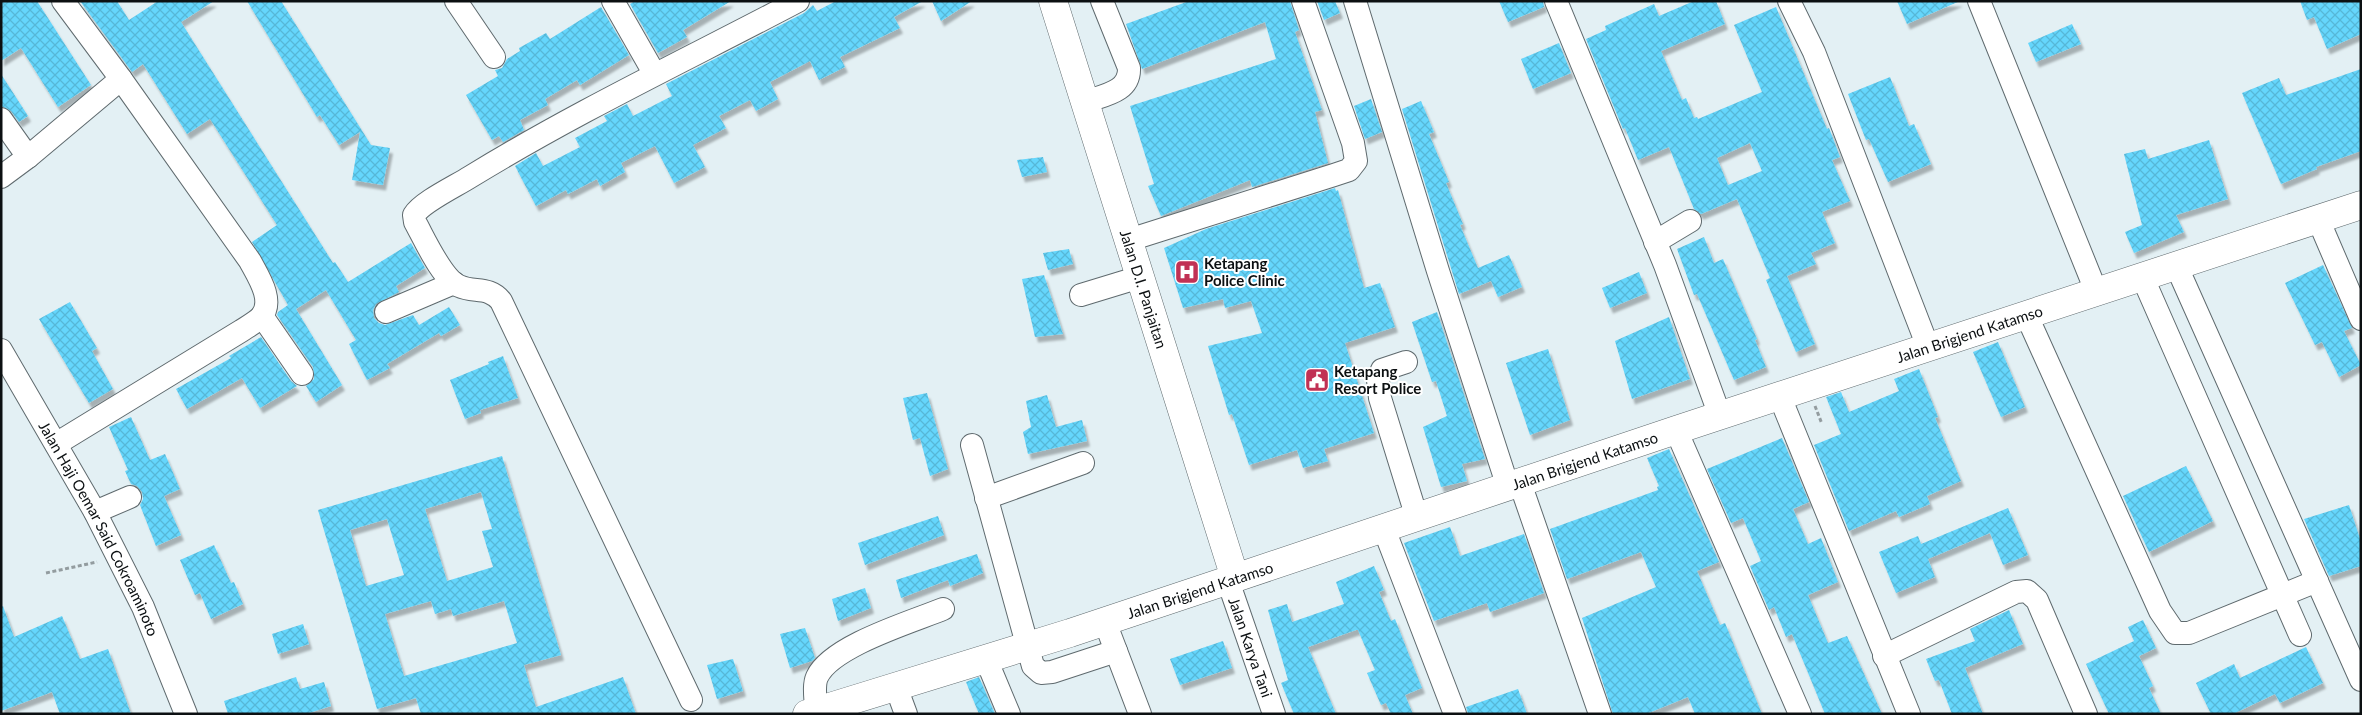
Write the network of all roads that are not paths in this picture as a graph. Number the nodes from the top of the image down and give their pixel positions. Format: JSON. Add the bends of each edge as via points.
{"nodes":[{"id":1,"x":63,"y":1,"type":"edge"},
{"id":2,"x":456,"y":1,"type":"edge"},
{"id":3,"x":613,"y":1,"type":"edge"},
{"id":4,"x":798,"y":1,"type":"edge"},
{"id":5,"x":1053,"y":1,"type":"edge"},
{"id":6,"x":1102,"y":1,"type":"edge"},
{"id":7,"x":1303,"y":1,"type":"edge"},
{"id":8,"x":1355,"y":1,"type":"edge"},
{"id":9,"x":1556,"y":1,"type":"edge"},
{"id":10,"x":1789,"y":1,"type":"edge"},
{"id":11,"x":1979,"y":1,"type":"edge"},
{"id":12,"x":494,"y":57,"type":"dead end"},
{"id":13,"x":654,"y":73,"type":"junction"},
{"id":14,"x":121,"y":79,"type":"junction"},
{"id":15,"x":1085,"y":102,"type":"junction"},
{"id":16,"x":1,"y":119,"type":"edge"},
{"id":17,"x":28,"y":157,"type":"junction"},
{"id":18,"x":1,"y":177,"type":"edge"},
{"id":19,"x":2361,"y":204,"type":"edge"},
{"id":20,"x":2318,"y":219,"type":"junction"},
{"id":21,"x":1690,"y":222,"type":"dead end"},
{"id":22,"x":1129,"y":240,"type":"junction"},
{"id":23,"x":1655,"y":242,"type":"junction"},
{"id":24,"x":2176,"y":265,"type":"junction"},
{"id":25,"x":2142,"y":276,"type":"junction"},
{"id":26,"x":1140,"y":277,"type":"junction"},
{"id":27,"x":454,"y":283,"type":"junction"},
{"id":28,"x":2096,"y":291,"type":"junction"},
{"id":29,"x":1080,"y":295,"type":"dead end"},
{"id":30,"x":386,"y":312,"type":"dead end"},
{"id":31,"x":2026,"y":314,"type":"junction"},
{"id":32,"x":262,"y":316,"type":"junction"},
{"id":33,"x":2361,"y":319,"type":"edge"},
{"id":34,"x":1928,"y":347,"type":"junction"},
{"id":35,"x":1,"y":350,"type":"edge"},
{"id":36,"x":1406,"y":362,"type":"dead end"},
{"id":37,"x":302,"y":374,"type":"dead end"},
{"id":38,"x":1780,"y":397,"type":"junction"},
{"id":39,"x":1720,"y":416,"type":"junction"},
{"id":40,"x":1676,"y":430,"type":"junction"},
{"id":41,"x":56,"y":444,"type":"junction"},
{"id":42,"x":972,"y":444,"type":"dead end"},
{"id":43,"x":1083,"y":463,"type":"dead end"},
{"id":44,"x":1514,"y":485,"type":"junction"},
{"id":45,"x":130,"y":497,"type":"dead end"},
{"id":46,"x":986,"y":498,"type":"junction"},
{"id":47,"x":95,"y":512,"type":"junction"},
{"id":48,"x":1417,"y":518,"type":"junction"},
{"id":49,"x":1384,"y":529,"type":"junction"},
{"id":50,"x":1232,"y":579,"type":"junction"},
{"id":51,"x":2317,"y":581,"type":"junction"},
{"id":52,"x":2283,"y":595,"type":"junction"},
{"id":53,"x":943,"y":609,"type":"dead end"},
{"id":54,"x":1105,"y":622,"type":"junction"},
{"id":55,"x":2300,"y":635,"type":"dead end"},
{"id":56,"x":1027,"y":646,"type":"junction"},
{"id":57,"x":1116,"y":650,"type":"junction"},
{"id":58,"x":1884,"y":656,"type":"junction"},
{"id":59,"x":986,"y":659,"type":"junction"},
{"id":60,"x":2361,"y":680,"type":"edge"},
{"id":61,"x":896,"y":687,"type":"junction"},
{"id":62,"x":695,"y":709,"type":"edge"},
{"id":63,"x":811,"y":712,"type":"edge"},
{"id":64,"x":186,"y":714,"type":"edge"},
{"id":65,"x":906,"y":714,"type":"edge"},
{"id":66,"x":1009,"y":714,"type":"edge"},
{"id":67,"x":1140,"y":714,"type":"edge"},
{"id":68,"x":1274,"y":714,"type":"edge"},
{"id":69,"x":1455,"y":714,"type":"edge"},
{"id":70,"x":1600,"y":714,"type":"edge"},
{"id":71,"x":1800,"y":714,"type":"edge"},
{"id":72,"x":1909,"y":714,"type":"edge"},
{"id":73,"x":2086,"y":714,"type":"edge"}],
"edges":[{"from":1,"to":14,"type":"street"},
{"from":2,"to":12,"type":"street"},
{"from":3,"to":13,"type":"street"},
{"from":4,"to":13,"type":"street"},
{"from":5,"to":15,"type":"main road","name":"Jalan D.I. Panjaitan"},
{"from":6,"to":15,"type":"street","via":[[1129,68],[1129,78],[1124,86]]},
{"from":7,"to":22,"type":"street","via":[[1353,143],[1356,161],[1349,170]]},
{"from":8,"to":44,"type":"street","via":[[1438,271]]},
{"from":9,"to":23,"type":"street"},
{"from":10,"to":34,"type":"street","via":[[1814,52]]},
{"from":11,"to":28,"type":"street"},
{"from":13,"to":27,"type":"street","via":[[527,142],[417,210],[415,222]]},
{"from":14,"to":17,"type":"street"},
{"from":14,"to":32,"type":"street","via":[[262,282],[266,306]]},
{"from":15,"to":22,"type":"main road","name":"Jalan D.I. Panjaitan"},
{"from":16,"to":17,"type":"street"},
{"from":17,"to":18,"type":"street"},
{"from":19,"to":20,"type":"main road","name":"Jalan Brigjend Katamso"},
{"from":20,"to":24,"type":"main road","name":"Jalan Brigjend Katamso"},
{"from":20,"to":33,"type":"street"},
{"from":21,"to":23,"type":"street"},
{"from":22,"to":26,"type":"main road","name":"Jalan D.I. Panjaitan"},
{"from":23,"to":39,"type":"street"},
{"from":24,"to":25,"type":"main road","name":"Jalan Brigjend Katamso"},
{"from":24,"to":51,"type":"street"},
{"from":25,"to":28,"type":"main road","name":"Jalan Brigjend Katamso"},
{"from":25,"to":52,"type":"street"},
{"from":26,"to":29,"type":"street"},
{"from":26,"to":50,"type":"main road","name":"Jalan D.I. Panjaitan"},
{"from":27,"to":30,"type":"street"},
{"from":27,"to":62,"type":"street","via":[[489,291],[502,301]]},
{"from":28,"to":31,"type":"main road","name":"Jalan Brigjend Katamso"},
{"from":31,"to":34,"type":"main road","name":"Jalan Brigjend Katamso"},
{"from":31,"to":52,"type":"street","via":[[2160,611],[2175,633],[2189,633]]},
{"from":32,"to":37,"type":"street"},
{"from":32,"to":41,"type":"street"},
{"from":34,"to":38,"type":"main road","name":"Jalan Brigjend Katamso"},
{"from":35,"to":41,"type":"street","name":"Jalan Haji Oemar Said Cokroaminoto"},
{"from":36,"to":48,"type":"street","via":[[1382,370],[1378,380],[1380,398]]},
{"from":38,"to":39,"type":"main road","name":"Jalan Brigjend Katamso"},
{"from":38,"to":58,"type":"street"},
{"from":39,"to":40,"type":"main road","name":"Jalan Brigjend Katamso"},
{"from":40,"to":44,"type":"main road","name":"Jalan Brigjend Katamso"},
{"from":40,"to":71,"type":"street"},
{"from":41,"to":47,"type":"street","name":"Jalan Haji Oemar Said Cokroaminoto"},
{"from":42,"to":46,"type":"street"},
{"from":43,"to":46,"type":"street"},
{"from":44,"to":48,"type":"main road","name":"Jalan Brigjend Katamso"},
{"from":44,"to":70,"type":"street"},
{"from":45,"to":47,"type":"street"},
{"from":46,"to":56,"type":"street"},
{"from":47,"to":64,"type":"street","name":"Jalan Haji Oemar Said Cokroaminoto","via":[[143,608]]},
{"from":48,"to":49,"type":"main road","name":"Jalan Brigjend Katamso"},
{"from":49,"to":50,"type":"main road","name":"Jalan Brigjend Katamso"},
{"from":49,"to":69,"type":"street"},
{"from":50,"to":54,"type":"main road","name":"Jalan Brigjend Katamso"},
{"from":50,"to":68,"type":"street","name":"Jalan Karya Tani"},
{"from":51,"to":52,"type":"street"},
{"from":51,"to":60,"type":"street"},
{"from":52,"to":55,"type":"street"},
{"from":53,"to":63,"type":"street","via":[[841,651],[822,667],[815,679]]},
{"from":54,"to":56,"type":"main road","name":"Jalan Brigjend Katamso"},
{"from":54,"to":57,"type":"street"},
{"from":56,"to":57,"type":"street","via":[[1033,666],[1041,673]]},
{"from":56,"to":59,"type":"main road","name":"Jalan Brigjend Katamso"},
{"from":57,"to":67,"type":"street"},
{"from":58,"to":72,"type":"street"},
{"from":58,"to":73,"type":"street","via":[[2016,592],[2027,591],[2037,600]]},
{"from":59,"to":61,"type":"main road","name":"Jalan Brigjend Katamso"},
{"from":59,"to":66,"type":"street"},
{"from":61,"to":63,"type":"main road","name":"Jalan Brigjend Katamso"},
{"from":61,"to":65,"type":"street"}]}
